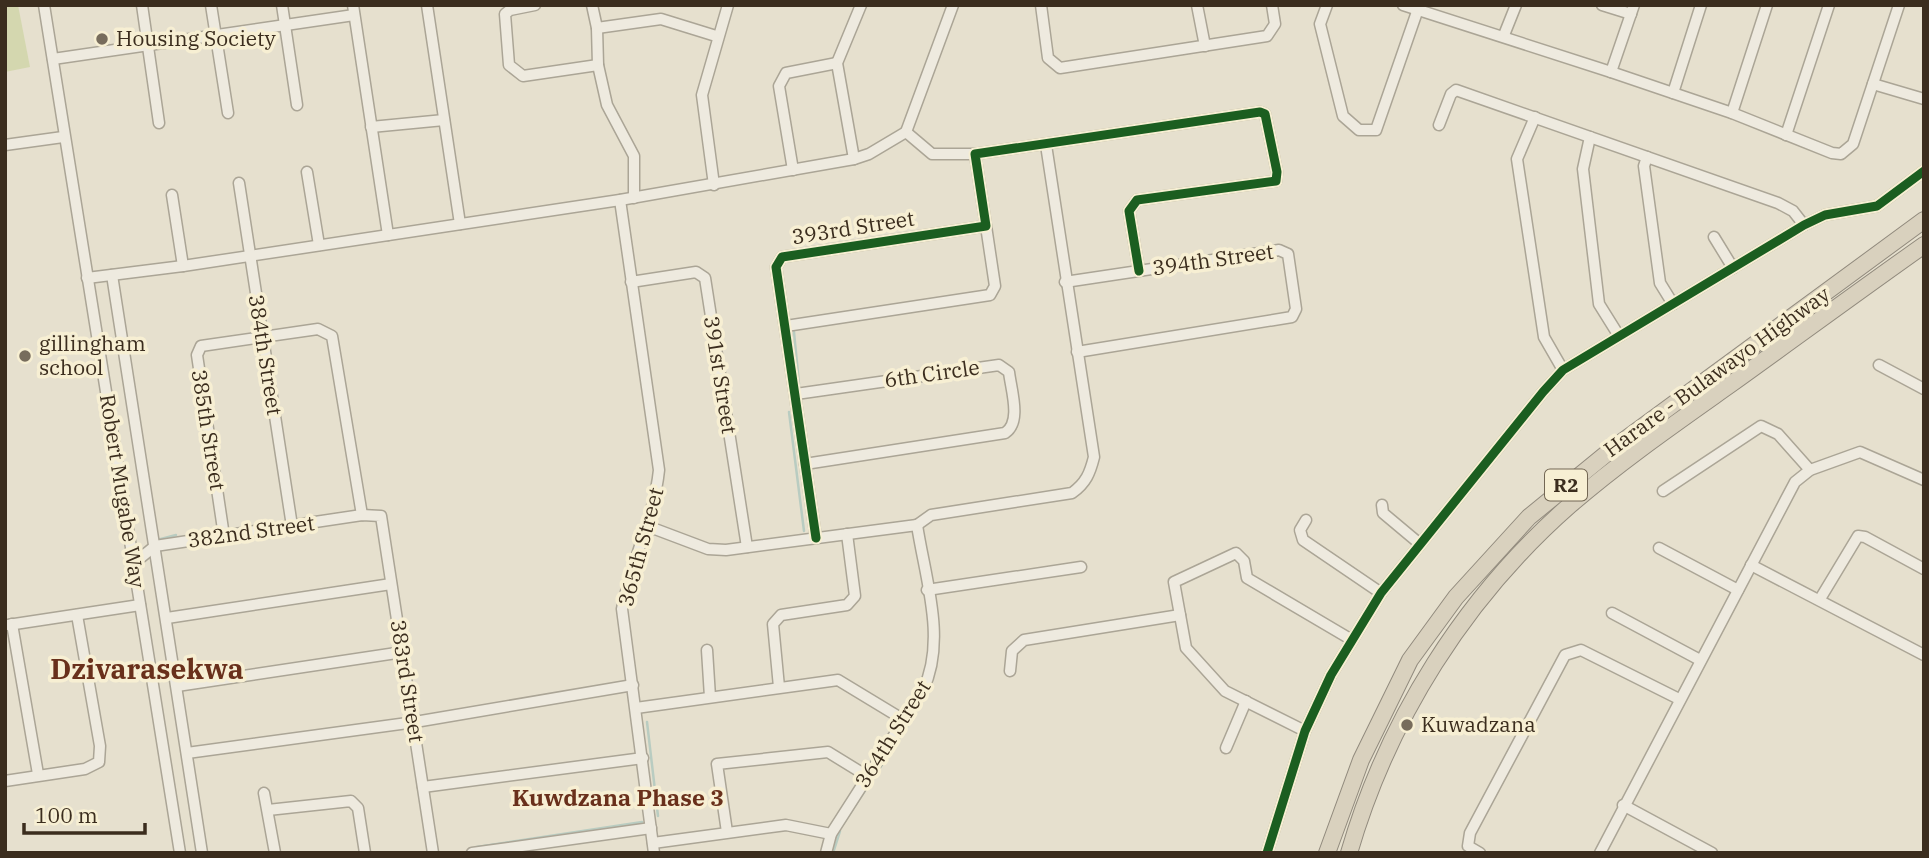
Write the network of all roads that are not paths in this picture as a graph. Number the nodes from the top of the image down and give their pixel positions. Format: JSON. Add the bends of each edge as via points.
{"nodes":[{"id":1,"x":44,"y":5,"type":"edge"},
{"id":2,"x":142,"y":5,"type":"edge"},
{"id":3,"x":211,"y":5,"type":"edge"},
{"id":4,"x":282,"y":5,"type":"edge"},
{"id":5,"x":427,"y":5,"type":"edge"},
{"id":6,"x":535,"y":5,"type":"edge"},
{"id":7,"x":592,"y":5,"type":"edge"},
{"id":8,"x":728,"y":5,"type":"edge"},
{"id":9,"x":861,"y":5,"type":"edge"},
{"id":10,"x":953,"y":5,"type":"edge"},
{"id":11,"x":1041,"y":5,"type":"edge"},
{"id":12,"x":1197,"y":5,"type":"edge"},
{"id":13,"x":1272,"y":5,"type":"edge"},
{"id":14,"x":1327,"y":5,"type":"edge"},
{"id":15,"x":1403,"y":5,"type":"edge"},
{"id":16,"x":1516,"y":5,"type":"edge"},
{"id":17,"x":1602,"y":5,"type":"edge"},
{"id":18,"x":1701,"y":5,"type":"edge"},
{"id":19,"x":1767,"y":5,"type":"edge"},
{"id":20,"x":1829,"y":5,"type":"edge"},
{"id":21,"x":1899,"y":5,"type":"edge"},
{"id":22,"x":1418,"y":9,"type":"junction"},
{"id":23,"x":353,"y":10,"type":"edge"},
{"id":24,"x":1633,"y":10,"type":"edge"},
{"id":25,"x":285,"y":25,"type":"junction"},
{"id":26,"x":597,"y":28,"type":"junction"},
{"id":27,"x":216,"y":35,"type":"junction"},
{"id":28,"x":1504,"y":35,"type":"junction"},
{"id":29,"x":716,"y":36,"type":"junction"},
{"id":30,"x":148,"y":44,"type":"junction"},
{"id":31,"x":1205,"y":46,"type":"junction"},
{"id":32,"x":52,"y":59,"type":"junction"},
{"id":33,"x":837,"y":63,"type":"junction"},
{"id":34,"x":598,"y":65,"type":"junction"},
{"id":35,"x":1611,"y":72,"type":"junction"},
{"id":36,"x":1873,"y":84,"type":"junction"},
{"id":37,"x":1673,"y":93,"type":"junction"},
{"id":38,"x":1924,"y":99,"type":"edge"},
{"id":39,"x":297,"y":105,"type":"dead end"},
{"id":40,"x":228,"y":113,"type":"dead end"},
{"id":41,"x":1732,"y":113,"type":"junction"},
{"id":42,"x":1535,"y":117,"type":"junction"},
{"id":43,"x":444,"y":120,"type":"junction"},
{"id":44,"x":159,"y":123,"type":"dead end"},
{"id":45,"x":1439,"y":125,"type":"dead end"},
{"id":46,"x":371,"y":127,"type":"junction"},
{"id":47,"x":906,"y":132,"type":"junction"},
{"id":48,"x":1786,"y":135,"type":"junction"},
{"id":49,"x":63,"y":136,"type":"junction"},
{"id":50,"x":1590,"y":137,"type":"junction"},
{"id":51,"x":5,"y":145,"type":"edge"},
{"id":52,"x":1046,"y":145,"type":"junction"},
{"id":53,"x":975,"y":153,"type":"junction"},
{"id":54,"x":1647,"y":157,"type":"junction"},
{"id":55,"x":854,"y":159,"type":"junction"},
{"id":56,"x":793,"y":170,"type":"junction"},
{"id":57,"x":1924,"y":170,"type":"edge"},
{"id":58,"x":307,"y":172,"type":"dead end"},
{"id":59,"x":239,"y":183,"type":"dead end"},
{"id":60,"x":714,"y":185,"type":"junction"},
{"id":61,"x":172,"y":195,"type":"dead end"},
{"id":62,"x":634,"y":198,"type":"junction"},
{"id":63,"x":620,"y":200,"type":"junction"},
{"id":64,"x":1924,"y":220,"type":"edge"},
{"id":65,"x":460,"y":224,"type":"junction"},
{"id":66,"x":1804,"y":225,"type":"junction"},
{"id":67,"x":986,"y":226,"type":"junction"},
{"id":68,"x":388,"y":235,"type":"junction"},
{"id":69,"x":1714,"y":237,"type":"dead end"},
{"id":70,"x":318,"y":245,"type":"junction"},
{"id":71,"x":1924,"y":245,"type":"edge"},
{"id":72,"x":251,"y":255,"type":"junction"},
{"id":73,"x":183,"y":267,"type":"junction"},
{"id":74,"x":1733,"y":268,"type":"junction"},
{"id":75,"x":1139,"y":271,"type":"junction"},
{"id":76,"x":112,"y":275,"type":"junction"},
{"id":77,"x":87,"y":278,"type":"junction"},
{"id":78,"x":631,"y":282,"type":"junction"},
{"id":79,"x":1065,"y":282,"type":"junction"},
{"id":80,"x":1673,"y":304,"type":"junction"},
{"id":81,"x":786,"y":326,"type":"junction"},
{"id":82,"x":1619,"y":336,"type":"junction"},
{"id":83,"x":262,"y":339,"type":"junction"},
{"id":84,"x":1077,"y":352,"type":"junction"},
{"id":85,"x":1879,"y":365,"type":"dead end"},
{"id":86,"x":1563,"y":370,"type":"junction"},
{"id":87,"x":1924,"y":389,"type":"edge"},
{"id":88,"x":796,"y":394,"type":"junction"},
{"id":89,"x":805,"y":464,"type":"junction"},
{"id":90,"x":1810,"y":470,"type":"junction"},
{"id":91,"x":1922,"y":476,"type":"edge"},
{"id":92,"x":1663,"y":491,"type":"dead end"},
{"id":93,"x":1382,"y":505,"type":"dead end"},
{"id":94,"x":375,"y":514,"type":"joint"},
{"id":95,"x":362,"y":515,"type":"junction"},
{"id":96,"x":1306,"y":520,"type":"dead end"},
{"id":97,"x":292,"y":526,"type":"junction"},
{"id":98,"x":647,"y":526,"type":"junction"},
{"id":99,"x":918,"y":526,"type":"junction"},
{"id":100,"x":847,"y":534,"type":"junction"},
{"id":101,"x":224,"y":536,"type":"junction"},
{"id":102,"x":816,"y":538,"type":"junction"},
{"id":103,"x":1420,"y":544,"type":"junction"},
{"id":104,"x":155,"y":546,"type":"junction"},
{"id":105,"x":747,"y":547,"type":"junction"},
{"id":106,"x":1659,"y":548,"type":"dead end"},
{"id":107,"x":133,"y":564,"type":"junction"},
{"id":108,"x":1751,"y":565,"type":"junction"},
{"id":109,"x":1081,"y":567,"type":"dead end"},
{"id":110,"x":1924,"y":569,"type":"edge"},
{"id":111,"x":391,"y":583,"type":"junction"},
{"id":112,"x":927,"y":590,"type":"junction"},
{"id":113,"x":1738,"y":590,"type":"junction"},
{"id":114,"x":1381,"y":593,"type":"junction"},
{"id":115,"x":1820,"y":599,"type":"junction"},
{"id":116,"x":140,"y":605,"type":"junction"},
{"id":117,"x":1612,"y":613,"type":"dead end"},
{"id":118,"x":77,"y":615,"type":"junction"},
{"id":119,"x":1180,"y":615,"type":"junction"},
{"id":120,"x":167,"y":618,"type":"junction"},
{"id":121,"x":9,"y":625,"type":"edge"},
{"id":122,"x":1352,"y":640,"type":"junction"},
{"id":123,"x":707,"y":650,"type":"dead end"},
{"id":124,"x":403,"y":652,"type":"junction"},
{"id":125,"x":1924,"y":655,"type":"edge"},
{"id":126,"x":1700,"y":660,"type":"junction"},
{"id":127,"x":1010,"y":671,"type":"dead end"},
{"id":128,"x":633,"y":685,"type":"junction"},
{"id":129,"x":177,"y":686,"type":"junction"},
{"id":130,"x":779,"y":687,"type":"junction"},
{"id":131,"x":710,"y":697,"type":"junction"},
{"id":132,"x":1679,"y":699,"type":"junction"},
{"id":133,"x":1246,"y":701,"type":"junction"},
{"id":134,"x":636,"y":708,"type":"junction"},
{"id":135,"x":904,"y":720,"type":"junction"},
{"id":136,"x":415,"y":722,"type":"junction"},
{"id":137,"x":1305,"y":731,"type":"junction"},
{"id":138,"x":1226,"y":748,"type":"dead end"},
{"id":139,"x":187,"y":753,"type":"junction"},
{"id":140,"x":643,"y":758,"type":"junction"},
{"id":141,"x":38,"y":775,"type":"junction"},
{"id":142,"x":867,"y":776,"type":"junction"},
{"id":143,"x":5,"y":781,"type":"edge"},
{"id":144,"x":423,"y":787,"type":"junction"},
{"id":145,"x":264,"y":793,"type":"dead end"},
{"id":146,"x":1623,"y":805,"type":"junction"},
{"id":147,"x":268,"y":810,"type":"junction"},
{"id":148,"x":651,"y":828,"type":"junction"},
{"id":149,"x":727,"y":832,"type":"junction"},
{"id":150,"x":831,"y":834,"type":"junction"},
{"id":151,"x":654,"y":848,"type":"edge"},
{"id":152,"x":180,"y":853,"type":"edge"},
{"id":153,"x":202,"y":853,"type":"edge"},
{"id":154,"x":275,"y":853,"type":"edge"},
{"id":155,"x":365,"y":853,"type":"edge"},
{"id":156,"x":433,"y":853,"type":"edge"},
{"id":157,"x":473,"y":853,"type":"edge"},
{"id":158,"x":826,"y":853,"type":"edge"},
{"id":159,"x":1267,"y":853,"type":"edge"},
{"id":160,"x":1327,"y":853,"type":"edge"},
{"id":161,"x":1349,"y":853,"type":"edge"},
{"id":162,"x":1480,"y":853,"type":"edge"},
{"id":163,"x":1600,"y":853,"type":"edge"},
{"id":164,"x":1712,"y":853,"type":"edge"}],
"edges":[{"from":1,"to":32,"type":"street","name":"Robert Mugabe Way"},
{"from":2,"to":30,"type":"street"},
{"from":3,"to":27,"type":"street"},
{"from":4,"to":25,"type":"street"},
{"from":5,"to":43,"type":"street"},
{"from":6,"to":34,"type":"street","via":[[505,14],[513,70],[523,76]]},
{"from":7,"to":26,"type":"street"},
{"from":8,"to":29,"type":"street"},
{"from":9,"to":33,"type":"street"},
{"from":10,"to":47,"type":"street"},
{"from":11,"to":31,"type":"street","via":[[1048,58],[1060,68]]},
{"from":12,"to":31,"type":"street"},
{"from":13,"to":31,"type":"street","via":[[1275,24],[1271,33]]},
{"from":14,"to":22,"type":"street","via":[[1320,24],[1343,116],[1359,131],[1376,130]]},
{"from":15,"to":22,"type":"street"},
{"from":16,"to":28,"type":"street"},
{"from":17,"to":24,"type":"street"},
{"from":18,"to":37,"type":"street"},
{"from":19,"to":41,"type":"street"},
{"from":20,"to":48,"type":"street"},
{"from":21,"to":36,"type":"street"},
{"from":22,"to":28,"type":"street"},
{"from":23,"to":25,"type":"street"},
{"from":23,"to":46,"type":"street"},
{"from":24,"to":35,"type":"street"},
{"from":25,"to":27,"type":"street"},
{"from":25,"to":39,"type":"street"},
{"from":26,"to":29,"type":"street","via":[[661,19]]},
{"from":26,"to":34,"type":"street"},
{"from":27,"to":30,"type":"street"},
{"from":27,"to":40,"type":"street"},
{"from":28,"to":35,"type":"street"},
{"from":29,"to":60,"type":"street","via":[[702,95]]},
{"from":30,"to":32,"type":"street"},
{"from":30,"to":44,"type":"street"},
{"from":32,"to":49,"type":"street","name":"Robert Mugabe Way"},
{"from":33,"to":55,"type":"street"},
{"from":33,"to":56,"type":"street","via":[[786,73],[781,79]]},
{"from":34,"to":62,"type":"street","via":[[607,105],[634,156]]},
{"from":35,"to":37,"type":"street"},
{"from":36,"to":38,"type":"street"},
{"from":36,"to":48,"type":"street","via":[[1847,150],[1832,153]]},
{"from":37,"to":41,"type":"street"},
{"from":41,"to":48,"type":"street"},
{"from":42,"to":45,"type":"street","via":[[1456,90]]},
{"from":42,"to":50,"type":"street"},
{"from":42,"to":86,"type":"street","via":[[1517,159],[1545,337]]},
{"from":43,"to":46,"type":"street"},
{"from":43,"to":65,"type":"street"},
{"from":46,"to":68,"type":"street"},
{"from":47,"to":53,"type":"street","via":[[932,154]]},
{"from":47,"to":55,"type":"street"},
{"from":49,"to":51,"type":"street"},
{"from":49,"to":77,"type":"street","name":"Robert Mugabe Way"},
{"from":50,"to":54,"type":"street"},
{"from":50,"to":82,"type":"street","via":[[1583,169],[1599,304]]},
{"from":52,"to":53,"type":"street"},
{"from":52,"to":75,"type":"street","via":[[1265,114],[1276,181],[1137,200],[1129,211]]},
{"from":52,"to":79,"type":"street"},
{"from":53,"to":67,"type":"street"},
{"from":54,"to":66,"type":"street","via":[[1779,203]]},
{"from":54,"to":80,"type":"street","via":[[1644,166],[1660,284]]},
{"from":55,"to":56,"type":"street"},
{"from":56,"to":60,"type":"street"},
{"from":57,"to":66,"type":"street","via":[[1877,206],[1825,215]]},
{"from":58,"to":70,"type":"street"},
{"from":59,"to":72,"type":"street","name":"384th Street"},
{"from":60,"to":62,"type":"street"},
{"from":61,"to":73,"type":"street"},
{"from":62,"to":63,"type":"street"},
{"from":63,"to":65,"type":"street"},
{"from":63,"to":78,"type":"street","name":"365th Street"},
{"from":64,"to":160,"type":"highway","name":"Harare - Bulawayo Highway","number":"R2","via":[[1602,457],[1529,517],[1456,597],[1410,660],[1361,760]]},
{"from":65,"to":68,"type":"street"},
{"from":66,"to":74,"type":"street"},
{"from":67,"to":81,"type":"street","name":"393rd Street","via":[[785,256],[776,267]]},
{"from":67,"to":81,"type":"street","via":[[995,286],[990,295]]},
{"from":68,"to":70,"type":"street"},
{"from":69,"to":74,"type":"street"},
{"from":70,"to":72,"type":"street"},
{"from":71,"to":161,"type":"highway","name":"Harare - Bulawayo Highway","number":"R2","via":[[1627,458],[1542,531],[1491,587],[1431,668],[1383,758]]},
{"from":72,"to":73,"type":"street"},
{"from":72,"to":83,"type":"street","name":"384th Street"},
{"from":73,"to":76,"type":"street"},
{"from":74,"to":80,"type":"street"},
{"from":75,"to":79,"type":"street","name":"394th Street"},
{"from":75,"to":84,"type":"street","name":"394th Street","via":[[1285,251],[1295,314]]},
{"from":76,"to":77,"type":"street"},
{"from":76,"to":104,"type":"street"},
{"from":77,"to":107,"type":"street","name":"Robert Mugabe Way"},
{"from":78,"to":98,"type":"street","name":"365th Street","via":[[659,470]]},
{"from":78,"to":105,"type":"street","name":"391st Street","via":[[696,272],[705,278]]},
{"from":79,"to":84,"type":"street"},
{"from":80,"to":82,"type":"street"},
{"from":81,"to":88,"type":"street","name":"393rd Street"},
{"from":82,"to":86,"type":"street"},
{"from":83,"to":95,"type":"street","via":[[318,329],[332,336]]},
{"from":83,"to":97,"type":"street","name":"384th Street"},
{"from":83,"to":101,"type":"street","name":"385th Street","via":[[201,346],[197,351]]},
{"from":84,"to":99,"type":"street","via":[[1094,457],[1081,487],[1072,493],[930,515]]},
{"from":85,"to":87,"type":"street"},
{"from":86,"to":103,"type":"street"},
{"from":88,"to":89,"type":"street","name":"393rd Street"},
{"from":88,"to":89,"type":"street","name":"6th Circle","via":[[999,365],[1009,372],[1014,420],[1005,433]]},
{"from":89,"to":102,"type":"street","name":"393rd Street"},
{"from":90,"to":91,"type":"street","via":[[1860,452]]},
{"from":90,"to":92,"type":"street","via":[[1779,434],[1761,426]]},
{"from":90,"to":108,"type":"street","via":[[1795,482]]},
{"from":93,"to":103,"type":"street","via":[[1383,513]]},
{"from":94,"to":95,"type":"street","name":"382nd Street"},
{"from":94,"to":111,"type":"street","name":"383rd Street","via":[[383,519]]},
{"from":95,"to":97,"type":"street","name":"382nd Street"},
{"from":96,"to":114,"type":"street","via":[[1300,530],[1303,540]]},
{"from":97,"to":101,"type":"street","name":"382nd Street"},
{"from":98,"to":105,"type":"street","via":[[708,549]]},
{"from":98,"to":128,"type":"street","name":"365th Street","via":[[622,609]]},
{"from":99,"to":100,"type":"street"},
{"from":99,"to":112,"type":"street","name":"364th Street"},
{"from":100,"to":102,"type":"street"},
{"from":100,"to":130,"type":"street","via":[[855,596],[847,605],[776,618]]},
{"from":101,"to":104,"type":"street","name":"382nd Street"},
{"from":102,"to":105,"type":"street"},
{"from":103,"to":114,"type":"street"},
{"from":104,"to":107,"type":"street"},
{"from":104,"to":120,"type":"street"},
{"from":106,"to":113,"type":"street"},
{"from":107,"to":116,"type":"street","name":"Robert Mugabe Way"},
{"from":108,"to":113,"type":"street"},
{"from":108,"to":115,"type":"street"},
{"from":109,"to":112,"type":"street"},
{"from":110,"to":115,"type":"street","via":[[1858,537]]},
{"from":111,"to":120,"type":"street"},
{"from":111,"to":124,"type":"street","name":"383rd Street"},
{"from":112,"to":135,"type":"street","name":"364th Street","via":[[935,638],[933,668]]},
{"from":113,"to":126,"type":"street"},
{"from":114,"to":122,"type":"street"},
{"from":115,"to":125,"type":"street"},
{"from":116,"to":118,"type":"street"},
{"from":116,"to":152,"type":"street","name":"Robert Mugabe Way"},
{"from":117,"to":126,"type":"street"},
{"from":118,"to":121,"type":"street"},
{"from":118,"to":141,"type":"street","via":[[99,762],[85,769]]},
{"from":119,"to":122,"type":"street","via":[[1174,582],[1236,553],[1244,561],[1247,578]]},
{"from":119,"to":127,"type":"street","via":[[1024,640],[1012,651]]},
{"from":119,"to":133,"type":"street","via":[[1186,648],[1225,691]]},
{"from":120,"to":129,"type":"street"},
{"from":121,"to":141,"type":"street"},
{"from":122,"to":137,"type":"street"},
{"from":123,"to":131,"type":"street"},
{"from":124,"to":129,"type":"street"},
{"from":124,"to":136,"type":"street","name":"383rd Street"},
{"from":126,"to":132,"type":"street"},
{"from":128,"to":134,"type":"street","name":"365th Street"},
{"from":128,"to":136,"type":"street"},
{"from":129,"to":139,"type":"street"},
{"from":130,"to":131,"type":"street"},
{"from":130,"to":135,"type":"street","via":[[842,680]]},
{"from":131,"to":134,"type":"street"},
{"from":132,"to":146,"type":"street"},
{"from":132,"to":162,"type":"street","via":[[1581,650],[1565,655],[1470,833],[1468,846]]},
{"from":133,"to":137,"type":"street"},
{"from":133,"to":138,"type":"street"},
{"from":134,"to":140,"type":"street","name":"365th Street"},
{"from":135,"to":142,"type":"street","name":"364th Street"},
{"from":136,"to":139,"type":"street"},
{"from":136,"to":144,"type":"street","name":"383rd Street"},
{"from":137,"to":159,"type":"street"},
{"from":139,"to":153,"type":"street"},
{"from":140,"to":144,"type":"street"},
{"from":140,"to":148,"type":"street","name":"365th Street"},
{"from":141,"to":143,"type":"street"},
{"from":142,"to":149,"type":"street","via":[[828,752],[717,764]]},
{"from":142,"to":150,"type":"street","name":"364th Street"},
{"from":144,"to":156,"type":"street","name":"383rd Street"},
{"from":145,"to":147,"type":"street"},
{"from":146,"to":163,"type":"street"},
{"from":146,"to":164,"type":"street"},
{"from":147,"to":154,"type":"street"},
{"from":147,"to":155,"type":"street","via":[[351,801],[358,808]]},
{"from":148,"to":151,"type":"street","name":"365th Street"},
{"from":148,"to":157,"type":"street"},
{"from":149,"to":150,"type":"street","via":[[795,825]]},
{"from":149,"to":151,"type":"street"},
{"from":150,"to":158,"type":"street","name":"364th Street"}]}
